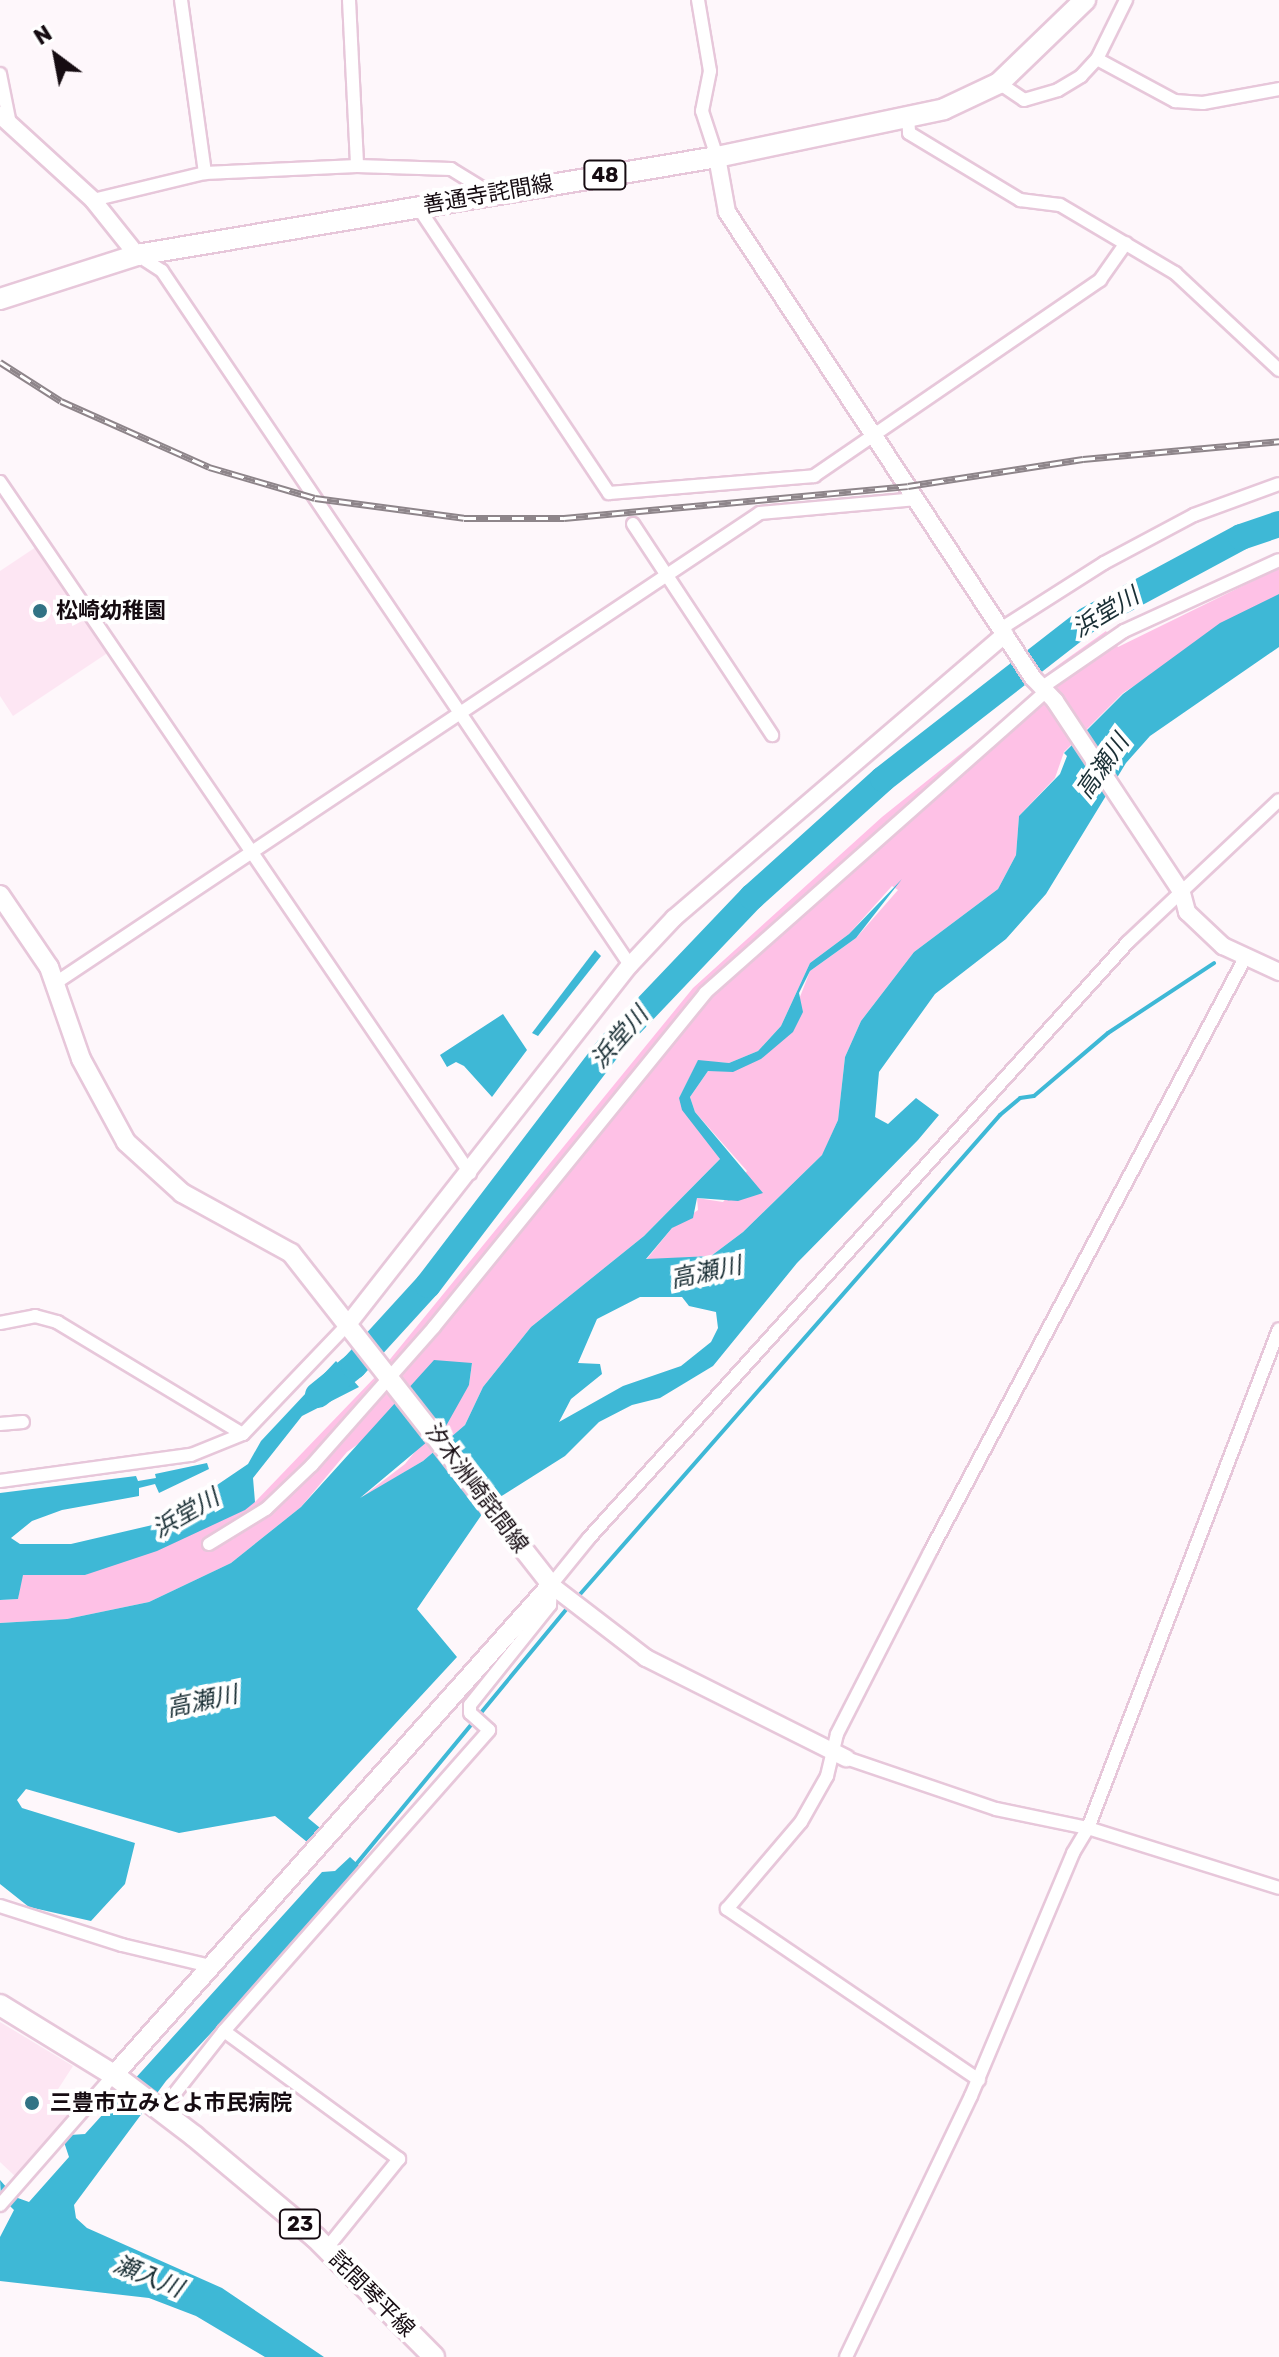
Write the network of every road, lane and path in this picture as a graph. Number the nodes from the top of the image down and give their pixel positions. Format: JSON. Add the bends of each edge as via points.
{"nodes":[{"id":1,"x":181,"y":0,"type":"edge"},
{"id":2,"x":349,"y":0,"type":"edge"},
{"id":3,"x":698,"y":0,"type":"edge"},
{"id":4,"x":1085,"y":0,"type":"edge"},
{"id":5,"x":1126,"y":0,"type":"edge"},
{"id":6,"x":1097,"y":59,"type":"junction"},
{"id":7,"x":0,"y":74,"type":"edge"},
{"id":8,"x":999,"y":83,"type":"junction"},
{"id":9,"x":1279,"y":89,"type":"edge"},
{"id":10,"x":908,"y":117,"type":"junction"},
{"id":11,"x":5,"y":120,"type":"edge"},
{"id":12,"x":717,"y":157,"type":"junction"},
{"id":13,"x":357,"y":166,"type":"junction"},
{"id":14,"x":205,"y":173,"type":"junction"},
{"id":15,"x":490,"y":193,"type":"junction"},
{"id":16,"x":93,"y":200,"type":"junction"},
{"id":17,"x":418,"y":207,"type":"junction"},
{"id":18,"x":1126,"y":243,"type":"junction"},
{"id":19,"x":137,"y":255,"type":"junction"},
{"id":20,"x":0,"y":299,"type":"edge"},
{"id":21,"x":1279,"y":370,"type":"edge"},
{"id":22,"x":873,"y":434,"type":"junction"},
{"id":23,"x":0,"y":482,"type":"edge"},
{"id":24,"x":1279,"y":484,"type":"edge"},
{"id":25,"x":916,"y":499,"type":"junction"},
{"id":26,"x":633,"y":524,"type":"dead end"},
{"id":27,"x":1279,"y":560,"type":"edge"},
{"id":28,"x":666,"y":576,"type":"junction"},
{"id":29,"x":1004,"y":631,"type":"junction"},
{"id":30,"x":1045,"y":689,"type":"junction"},
{"id":31,"x":460,"y":717,"type":"junction"},
{"id":32,"x":772,"y":735,"type":"dead end"},
{"id":33,"x":1279,"y":800,"type":"edge"},
{"id":34,"x":252,"y":853,"type":"junction"},
{"id":35,"x":1180,"y":890,"type":"junction"},
{"id":36,"x":0,"y":895,"type":"edge"},
{"id":37,"x":1245,"y":958,"type":"junction"},
{"id":38,"x":630,"y":965,"type":"junction"},
{"id":39,"x":1279,"y":972,"type":"edge"},
{"id":40,"x":57,"y":982,"type":"junction"},
{"id":41,"x":470,"y":1173,"type":"junction"},
{"id":42,"x":0,"y":1323,"type":"edge"},
{"id":43,"x":349,"y":1323,"type":"junction"},
{"id":44,"x":1279,"y":1329,"type":"edge"},
{"id":45,"x":389,"y":1374,"type":"junction"},
{"id":46,"x":23,"y":1422,"type":"dead end"},
{"id":47,"x":0,"y":1424,"type":"edge"},
{"id":48,"x":243,"y":1434,"type":"junction"},
{"id":49,"x":0,"y":1481,"type":"edge"},
{"id":50,"x":209,"y":1544,"type":"dead end"},
{"id":51,"x":554,"y":1587,"type":"junction"},
{"id":52,"x":839,"y":1755,"type":"junction"},
{"id":53,"x":1088,"y":1828,"type":"junction"},
{"id":54,"x":1279,"y":1888,"type":"edge"},
{"id":55,"x":0,"y":1906,"type":"edge"},
{"id":56,"x":210,"y":1966,"type":"junction"},
{"id":57,"x":0,"y":2005,"type":"edge"},
{"id":58,"x":224,"y":2031,"type":"junction"},
{"id":59,"x":118,"y":2078,"type":"junction"},
{"id":60,"x":979,"y":2080,"type":"junction"},
{"id":61,"x":156,"y":2108,"type":"junction"},
{"id":62,"x":0,"y":2205,"type":"edge"},
{"id":63,"x":327,"y":2248,"type":"junction"},
{"id":64,"x":434,"y":2357,"type":"edge"},
{"id":65,"x":846,"y":2357,"type":"edge"}],
"edges":[{"from":1,"to":14,"type":"street"},
{"from":2,"to":13,"type":"street"},
{"from":3,"to":12,"type":"street","via":[[710,71],[702,111]]},
{"from":4,"to":8,"type":"main road","name":"善通寺詫間線","number":"48"},
{"from":5,"to":6,"type":"street"},
{"from":6,"to":8,"type":"street","via":[[1058,90],[1024,100]]},
{"from":6,"to":9,"type":"street","via":[[1175,101],[1203,103]]},
{"from":7,"to":11,"type":"street"},
{"from":8,"to":10,"type":"main road","name":"善通寺詫間線","number":"48","via":[[944,109]]},
{"from":10,"to":12,"type":"main road","name":"善通寺詫間線","number":"48"},
{"from":10,"to":18,"type":"street","via":[[909,133],[1020,200],[1060,205]]},
{"from":11,"to":16,"type":"street"},
{"from":12,"to":15,"type":"main road","name":"善通寺詫間線","number":"48"},
{"from":12,"to":22,"type":"street","via":[[727,212]]},
{"from":13,"to":14,"type":"street"},
{"from":13,"to":15,"type":"street","via":[[451,169]]},
{"from":14,"to":16,"type":"street"},
{"from":15,"to":17,"type":"main road","name":"善通寺詫間線","number":"48"},
{"from":16,"to":19,"type":"street"},
{"from":17,"to":19,"type":"main road","name":"善通寺詫間線","number":"48"},
{"from":17,"to":22,"type":"street","via":[[609,493],[814,476]]},
{"from":18,"to":21,"type":"street","via":[[1175,273]]},
{"from":18,"to":22,"type":"street","via":[[1100,280]]},
{"from":19,"to":20,"type":"main road","name":"善通寺詫間線","number":"48"},
{"from":19,"to":31,"type":"street","via":[[162,271]]},
{"from":22,"to":25,"type":"street"},
{"from":23,"to":34,"type":"street"},
{"from":24,"to":29,"type":"street","via":[[1194,515],[1104,563]]},
{"from":25,"to":28,"type":"street","via":[[760,513]]},
{"from":25,"to":29,"type":"street"},
{"from":26,"to":28,"type":"street"},
{"from":27,"to":30,"type":"street","via":[[1124,631]]},
{"from":28,"to":31,"type":"street"},
{"from":28,"to":32,"type":"street"},
{"from":29,"to":30,"type":"street"},
{"from":29,"to":38,"type":"street","via":[[734,863]]},
{"from":30,"to":35,"type":"street"},
{"from":30,"to":45,"type":"street","via":[[705,993],[434,1327]]},
{"from":31,"to":34,"type":"street"},
{"from":31,"to":38,"type":"street"},
{"from":33,"to":35,"type":"street"},
{"from":34,"to":40,"type":"street"},
{"from":34,"to":41,"type":"street"},
{"from":35,"to":37,"type":"street","via":[[1187,912],[1203,930]]},
{"from":35,"to":51,"type":"street","via":[[940,1145]]},
{"from":36,"to":40,"type":"main road","name":"汐木洲崎詫間線"},
{"from":37,"to":39,"type":"street"},
{"from":37,"to":52,"type":"street","via":[[930,1552]]},
{"from":38,"to":41,"type":"street"},
{"from":40,"to":43,"type":"main road","name":"汐木洲崎詫間線","via":[[81,1059],[126,1142],[182,1193],[282,1246]]},
{"from":41,"to":43,"type":"street"},
{"from":42,"to":48,"type":"street","via":[[35,1316],[57,1322]]},
{"from":43,"to":45,"type":"main road","name":"汐木洲崎詫間線"},
{"from":43,"to":48,"type":"street"},
{"from":44,"to":53,"type":"street"},
{"from":45,"to":50,"type":"street","via":[[293,1485],[258,1515]]},
{"from":45,"to":51,"type":"main road","name":"汐木洲崎詫間線"},
{"from":46,"to":47,"type":"street"},
{"from":48,"to":49,"type":"street","via":[[191,1455]]},
{"from":51,"to":52,"type":"street","via":[[646,1658]]},
{"from":51,"to":56,"type":"main road"},
{"from":51,"to":58,"type":"street","via":[[550,1605],[477,1693],[470,1713],[489,1730]]},
{"from":52,"to":53,"type":"street","via":[[996,1809]]},
{"from":52,"to":60,"type":"street","via":[[801,1822],[727,1909]]},
{"from":53,"to":54,"type":"street"},
{"from":53,"to":60,"type":"street"},
{"from":55,"to":56,"type":"street"},
{"from":56,"to":59,"type":"main road"},
{"from":57,"to":59,"type":"main road","name":"詫間琴平線","number":"23"},
{"from":58,"to":61,"type":"street"},
{"from":58,"to":63,"type":"street","via":[[399,2159]]},
{"from":59,"to":61,"type":"main road","name":"詫間琴平線","number":"23"},
{"from":59,"to":62,"type":"street"},
{"from":60,"to":65,"type":"street"},
{"from":61,"to":63,"type":"main road","name":"詫間琴平線","number":"23"},
{"from":63,"to":64,"type":"main road","name":"詫間琴平線","number":"23"}]}
